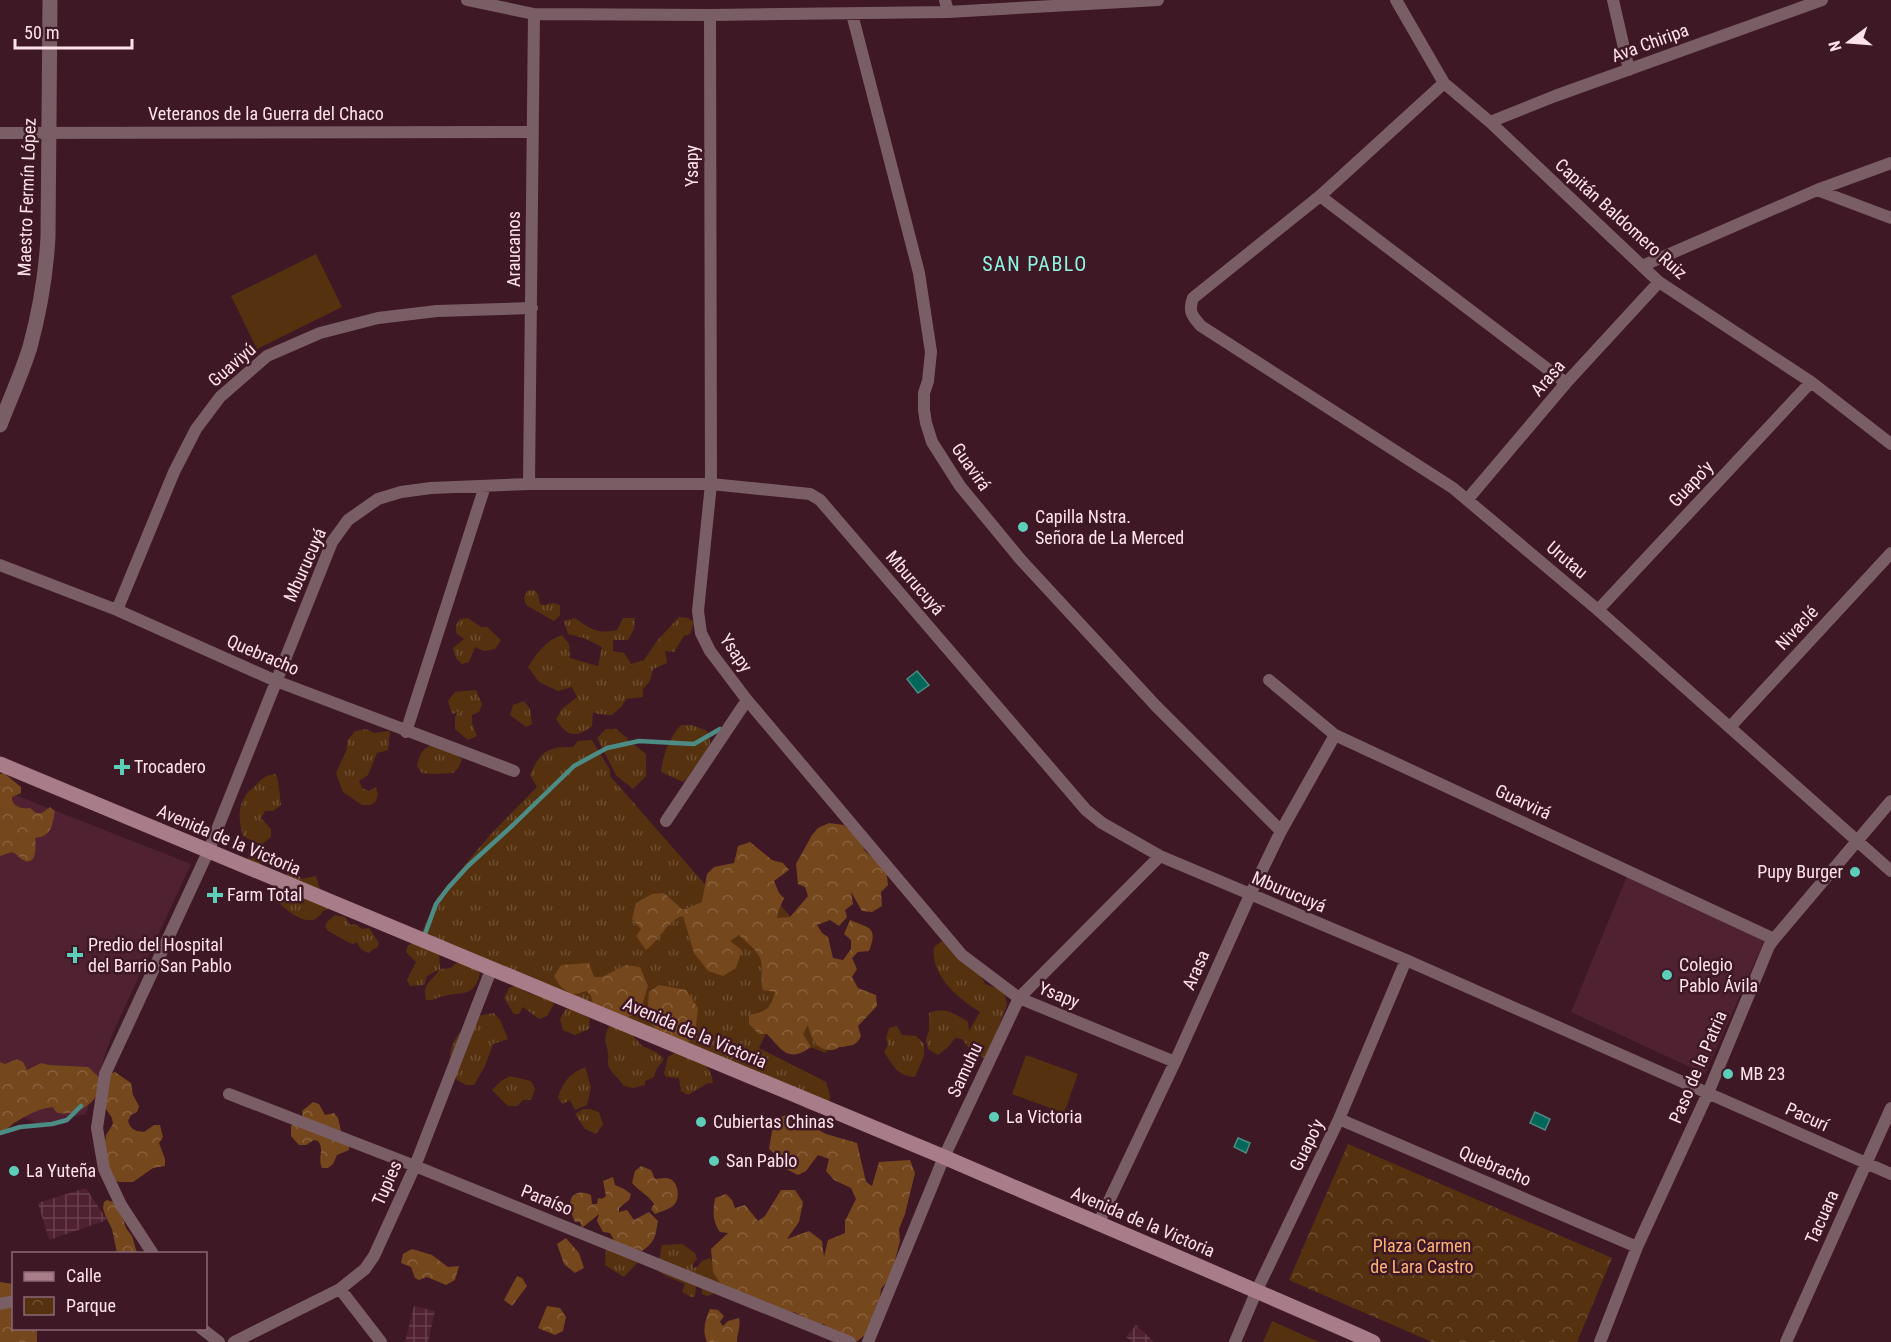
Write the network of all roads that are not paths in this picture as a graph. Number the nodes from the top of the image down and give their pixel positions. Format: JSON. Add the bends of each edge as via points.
{"nodes":[{"id":1,"x":50,"y":0,"type":"edge"},
{"id":2,"x":467,"y":0,"type":"edge"},
{"id":3,"x":693,"y":0,"type":"edge"},
{"id":4,"x":1158,"y":0,"type":"edge"},
{"id":5,"x":1396,"y":0,"type":"edge"},
{"id":6,"x":1613,"y":0,"type":"edge"},
{"id":7,"x":1822,"y":0,"type":"edge"},
{"id":8,"x":946,"y":6,"type":"edge"},
{"id":9,"x":534,"y":14,"type":"junction"},
{"id":10,"x":694,"y":14,"type":"junction"},
{"id":11,"x":852,"y":14,"type":"junction"},
{"id":12,"x":710,"y":15,"type":"junction"},
{"id":13,"x":1629,"y":70,"type":"junction"},
{"id":14,"x":1444,"y":83,"type":"junction"},
{"id":15,"x":1490,"y":122,"type":"junction"},
{"id":16,"x":50,"y":132,"type":"junction"},
{"id":17,"x":533,"y":132,"type":"junction"},
{"id":18,"x":0,"y":133,"type":"edge"},
{"id":19,"x":1891,"y":163,"type":"edge"},
{"id":20,"x":1817,"y":190,"type":"junction"},
{"id":21,"x":1320,"y":196,"type":"junction"},
{"id":22,"x":1891,"y":218,"type":"edge"},
{"id":23,"x":1642,"y":266,"type":"junction"},
{"id":24,"x":1659,"y":282,"type":"junction"},
{"id":25,"x":532,"y":308,"type":"junction"},
{"id":26,"x":1811,"y":382,"type":"junction"},
{"id":27,"x":1566,"y":383,"type":"junction"},
{"id":28,"x":0,"y":425,"type":"edge"},
{"id":29,"x":1891,"y":444,"type":"edge"},
{"id":30,"x":529,"y":484,"type":"junction"},
{"id":31,"x":711,"y":484,"type":"junction"},
{"id":32,"x":485,"y":486,"type":"junction"},
{"id":33,"x":1467,"y":500,"type":"junction"},
{"id":34,"x":1891,"y":553,"type":"edge"},
{"id":35,"x":0,"y":565,"type":"edge"},
{"id":36,"x":117,"y":610,"type":"junction"},
{"id":37,"x":1598,"y":610,"type":"junction"},
{"id":38,"x":1269,"y":680,"type":"dead end"},
{"id":39,"x":276,"y":681,"type":"junction"},
{"id":40,"x":747,"y":700,"type":"junction"},
{"id":41,"x":1730,"y":727,"type":"junction"},
{"id":42,"x":406,"y":732,"type":"junction"},
{"id":43,"x":1335,"y":735,"type":"junction"},
{"id":44,"x":0,"y":764,"type":"edge"},
{"id":45,"x":514,"y":771,"type":"dead end"},
{"id":46,"x":1891,"y":801,"type":"edge"},
{"id":47,"x":666,"y":821,"type":"dead end"},
{"id":48,"x":1281,"y":831,"type":"junction"},
{"id":49,"x":1857,"y":840,"type":"junction"},
{"id":50,"x":208,"y":852,"type":"junction"},
{"id":51,"x":1160,"y":856,"type":"junction"},
{"id":52,"x":1891,"y":871,"type":"edge"},
{"id":53,"x":1250,"y":895,"type":"junction"},
{"id":54,"x":1774,"y":939,"type":"junction"},
{"id":55,"x":1406,"y":960,"type":"junction"},
{"id":56,"x":491,"y":969,"type":"junction"},
{"id":57,"x":1019,"y":998,"type":"junction"},
{"id":58,"x":1175,"y":1062,"type":"junction"},
{"id":59,"x":1708,"y":1093,"type":"junction"},
{"id":60,"x":230,"y":1094,"type":"dead end"},
{"id":61,"x":1891,"y":1107,"type":"edge"},
{"id":62,"x":1339,"y":1119,"type":"junction"},
{"id":63,"x":944,"y":1157,"type":"junction"},
{"id":64,"x":1866,"y":1163,"type":"junction"},
{"id":65,"x":415,"y":1166,"type":"junction"},
{"id":66,"x":1891,"y":1174,"type":"edge"},
{"id":67,"x":1098,"y":1224,"type":"junction"},
{"id":68,"x":1637,"y":1247,"type":"junction"},
{"id":69,"x":152,"y":1252,"type":"edge"},
{"id":70,"x":340,"y":1288,"type":"junction"},
{"id":71,"x":1257,"y":1290,"type":"junction"},
{"id":72,"x":202,"y":1330,"type":"edge"},
{"id":73,"x":219,"y":1342,"type":"edge"},
{"id":74,"x":234,"y":1342,"type":"edge"},
{"id":75,"x":381,"y":1342,"type":"edge"},
{"id":76,"x":850,"y":1342,"type":"edge"},
{"id":77,"x":868,"y":1342,"type":"edge"},
{"id":78,"x":1235,"y":1342,"type":"edge"},
{"id":79,"x":1373,"y":1342,"type":"edge"},
{"id":80,"x":1600,"y":1342,"type":"edge"},
{"id":81,"x":1786,"y":1342,"type":"edge"}],
"edges":[{"from":1,"to":16,"type":"street","name":"Maestro Fermín López"},
{"from":2,"to":9,"type":"street"},
{"from":3,"to":10,"type":"street"},
{"from":4,"to":8,"type":"street"},
{"from":5,"to":14,"type":"street","name":"Capitán Baldomero Ruiz"},
{"from":6,"to":13,"type":"street"},
{"from":7,"to":13,"type":"street","name":"Ava Chiripa"},
{"from":8,"to":11,"type":"street"},
{"from":9,"to":10,"type":"street"},
{"from":9,"to":17,"type":"street","name":"Araucanos"},
{"from":10,"to":12,"type":"street"},
{"from":11,"to":12,"type":"street"},
{"from":11,"to":48,"type":"street","name":"Guavirá","via":[[919,273],[931,352],[924,411],[932,442],[960,486],[1021,561],[1156,706]]},
{"from":12,"to":31,"type":"street","name":"Ysapy"},
{"from":13,"to":15,"type":"street","name":"Ava Chiripa"},
{"from":14,"to":15,"type":"street","name":"Capitán Baldomero Ruiz"},
{"from":14,"to":21,"type":"street"},
{"from":15,"to":23,"type":"street","name":"Capitán Baldomero Ruiz"},
{"from":16,"to":17,"type":"street","name":"Veteranos de la Guerra del Chaco"},
{"from":16,"to":18,"type":"street","name":"Veteranos de la Guerra del Chaco"},
{"from":16,"to":28,"type":"street","name":"Maestro Fermín López","via":[[43,291],[29,348]]},
{"from":17,"to":25,"type":"street","name":"Araucanos"},
{"from":19,"to":20,"type":"street"},
{"from":20,"to":22,"type":"street"},
{"from":20,"to":23,"type":"street"},
{"from":21,"to":27,"type":"street"},
{"from":21,"to":33,"type":"street","name":"Urutau","via":[[1193,298],[1191,316]]},
{"from":23,"to":24,"type":"street","name":"Capitán Baldomero Ruiz"},
{"from":24,"to":26,"type":"street","name":"Capitán Baldomero Ruiz"},
{"from":24,"to":27,"type":"street","name":"Arasa"},
{"from":25,"to":30,"type":"street","name":"Araucanos"},
{"from":25,"to":36,"type":"street","name":"Guaviyú","via":[[437,311],[378,318],[320,333],[267,356],[220,397],[196,429]]},
{"from":26,"to":29,"type":"street","name":"Capitán Baldomero Ruiz"},
{"from":26,"to":37,"type":"street","name":"Guapo'y"},
{"from":27,"to":33,"type":"street","name":"Arasa"},
{"from":30,"to":31,"type":"street","name":"Mburucuyá"},
{"from":30,"to":32,"type":"street","name":"Mburucuyá"},
{"from":31,"to":40,"type":"street","name":"Ysapy","via":[[698,611],[701,633]]},
{"from":31,"to":51,"type":"street","name":"Mburucuyá","via":[[810,494],[820,500],[1086,810]]},
{"from":32,"to":39,"type":"street","name":"Mburucuyá","via":[[401,492],[378,499],[348,520],[332,542]]},
{"from":32,"to":42,"type":"street"},
{"from":33,"to":37,"type":"street","name":"Urutau"},
{"from":34,"to":41,"type":"street","name":"Nivaclé"},
{"from":35,"to":36,"type":"street","name":"Quebracho"},
{"from":36,"to":39,"type":"street","name":"Quebracho"},
{"from":37,"to":41,"type":"street","name":"Urutau"},
{"from":38,"to":43,"type":"street","name":"Guarvirá"},
{"from":39,"to":42,"type":"street","name":"Quebracho"},
{"from":39,"to":50,"type":"street","name":"Mburucuyá"},
{"from":40,"to":47,"type":"street"},
{"from":40,"to":57,"type":"street","name":"Ysapy","via":[[963,955]]},
{"from":41,"to":49,"type":"street","name":"Urutau"},
{"from":42,"to":45,"type":"street","name":"Quebracho"},
{"from":43,"to":48,"type":"street","name":"Arasa"},
{"from":43,"to":54,"type":"street","name":"Guarvirá"},
{"from":44,"to":50,"type":"main road","name":"Avenida de la Victoria"},
{"from":46,"to":49,"type":"street","name":"Paso de la Patria"},
{"from":48,"to":53,"type":"street","name":"Arasa"},
{"from":49,"to":52,"type":"street","name":"Urutau"},
{"from":49,"to":54,"type":"street","name":"Paso de la Patria"},
{"from":50,"to":56,"type":"main road","name":"Avenida de la Victoria"},
{"from":50,"to":69,"type":"street","name":"Mburucuyá","via":[[105,1071],[97,1128],[104,1170]]},
{"from":51,"to":53,"type":"street","name":"Mburucuyá"},
{"from":51,"to":57,"type":"street","name":"Samuhu"},
{"from":53,"to":55,"type":"street","name":"Mburucuyá"},
{"from":53,"to":58,"type":"street","name":"Arasa"},
{"from":54,"to":59,"type":"street","name":"Paso de la Patria"},
{"from":55,"to":59,"type":"street","name":"Mburucuyá"},
{"from":55,"to":62,"type":"street","name":"Guapo'y"},
{"from":56,"to":63,"type":"main road","name":"Avenida de la Victoria"},
{"from":56,"to":65,"type":"street","name":"Tupies"},
{"from":57,"to":58,"type":"street","name":"Ysapy"},
{"from":57,"to":63,"type":"street","name":"Samuhu"},
{"from":58,"to":67,"type":"street","name":"Arasa"},
{"from":59,"to":64,"type":"street","name":"Pacurí"},
{"from":59,"to":68,"type":"street","name":"Paso de la Patria"},
{"from":60,"to":65,"type":"street","name":"Paraíso"},
{"from":61,"to":64,"type":"street","name":"Tacuara"},
{"from":62,"to":68,"type":"street","name":"Quebracho"},
{"from":62,"to":71,"type":"street","name":"Guapo'y"},
{"from":63,"to":67,"type":"main road","name":"Avenida de la Victoria"},
{"from":63,"to":77,"type":"street","name":"Samuhu"},
{"from":64,"to":66,"type":"street","name":"Pacurí"},
{"from":64,"to":81,"type":"street","name":"Tacuara"},
{"from":65,"to":70,"type":"street","name":"Tupies","via":[[374,1256],[365,1269]]},
{"from":65,"to":76,"type":"street","name":"Paraíso"},
{"from":67,"to":71,"type":"main road","name":"Avenida de la Victoria"},
{"from":68,"to":80,"type":"street","name":"Paso de la Patria"},
{"from":70,"to":74,"type":"street","name":"Tupies"},
{"from":70,"to":75,"type":"street"},
{"from":71,"to":78,"type":"street","name":"Guapo'y"},
{"from":71,"to":79,"type":"main road","name":"Avenida de la Victoria"},
{"from":72,"to":73,"type":"street"}]}
